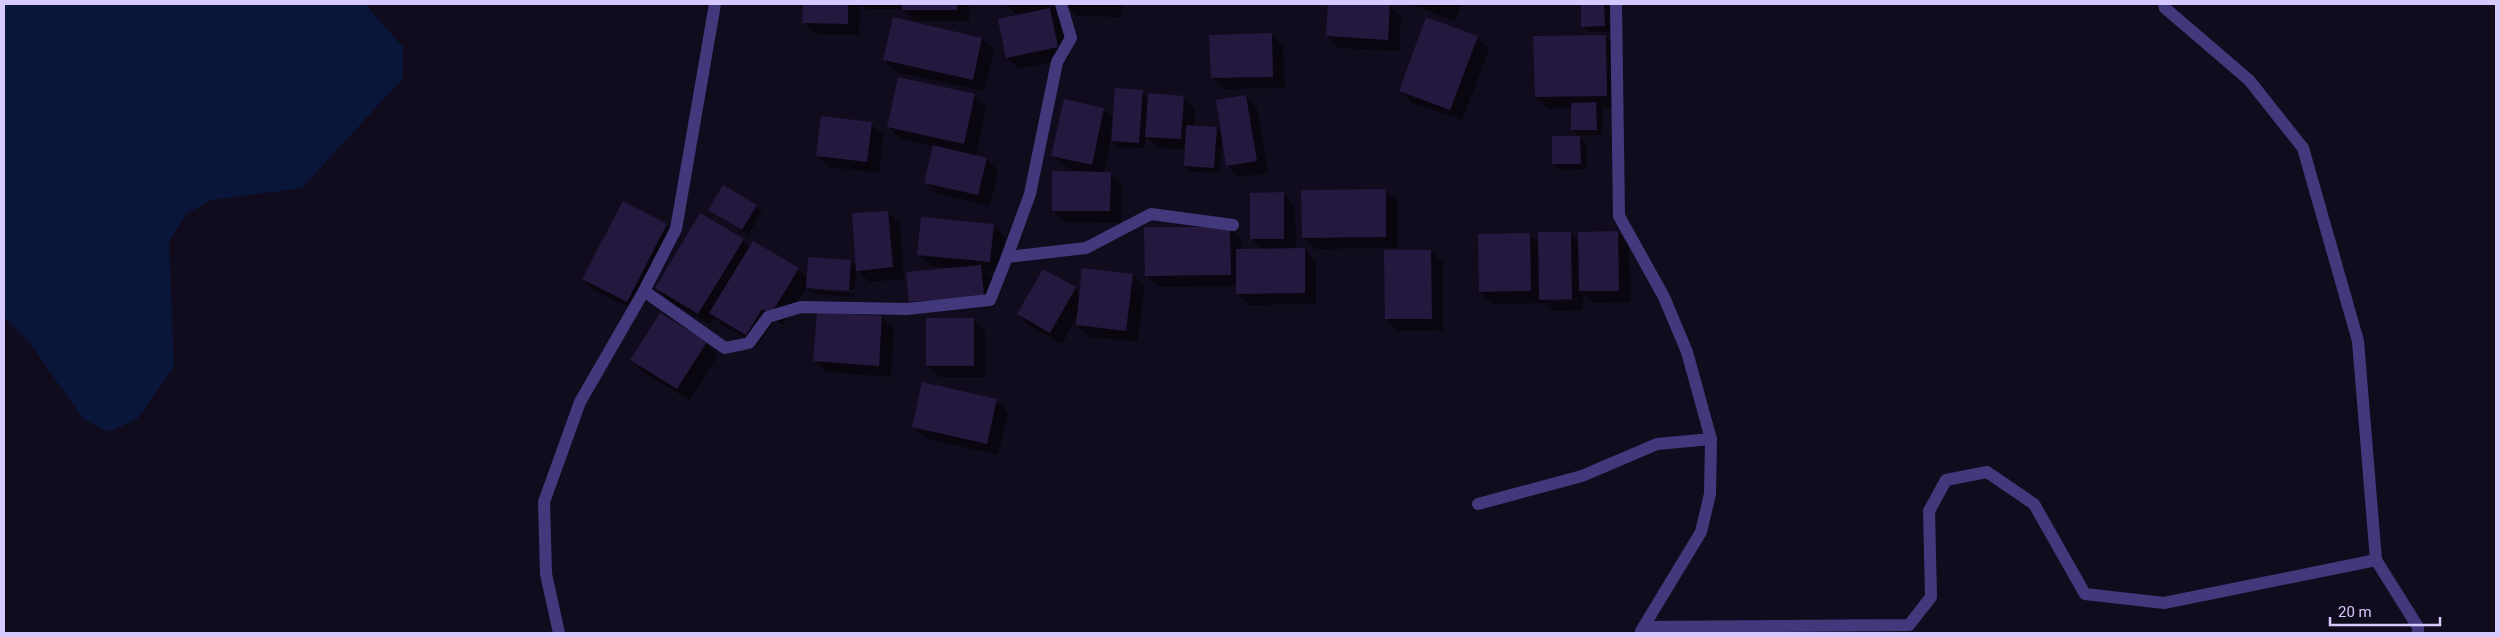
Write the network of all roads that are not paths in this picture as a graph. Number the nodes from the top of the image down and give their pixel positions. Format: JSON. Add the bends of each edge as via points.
{"nodes":[{"id":1,"x":715,"y":4,"type":"edge"},
{"id":2,"x":1060,"y":4,"type":"edge"},
{"id":3,"x":1616,"y":4,"type":"edge"},
{"id":4,"x":2164,"y":4,"type":"edge"},
{"id":5,"x":1233,"y":225,"type":"dead end"},
{"id":6,"x":1007,"y":256,"type":"junction"},
{"id":7,"x":644,"y":291,"type":"junction"},
{"id":8,"x":1711,"y":440,"type":"junction"},
{"id":9,"x":1478,"y":504,"type":"dead end"},
{"id":10,"x":2376,"y":560,"type":"junction"},
{"id":11,"x":1642,"y":630,"type":"edge"},
{"id":12,"x":559,"y":633,"type":"edge"},
{"id":13,"x":2418,"y":633,"type":"edge"}],
"edges":[{"from":1,"to":7,"type":"street","via":[[676,229]]},
{"from":2,"to":6,"type":"street","via":[[1071,38],[1057,62],[1030,194]]},
{"from":3,"to":8,"type":"street","via":[[1619,216],[1664,297],[1687,352]]},
{"from":4,"to":10,"type":"street","via":[[2249,80],[2303,148],[2358,341]]},
{"from":5,"to":6,"type":"street","via":[[1151,214],[1086,248]]},
{"from":6,"to":7,"type":"street","via":[[990,300],[907,309],[801,307],[768,318],[749,343],[725,348]]},
{"from":7,"to":12,"type":"street","via":[[580,402],[544,502],[546,574]]},
{"from":8,"to":9,"type":"street","via":[[1657,444],[1582,476]]},
{"from":8,"to":11,"type":"street","via":[[1710,494],[1701,532]]},
{"from":10,"to":11,"type":"street","via":[[2164,603],[2085,594],[2034,504],[1987,472],[1946,480],[1929,511],[1931,597],[1908,625]]},
{"from":10,"to":13,"type":"street","via":[[2418,627]]}]}
